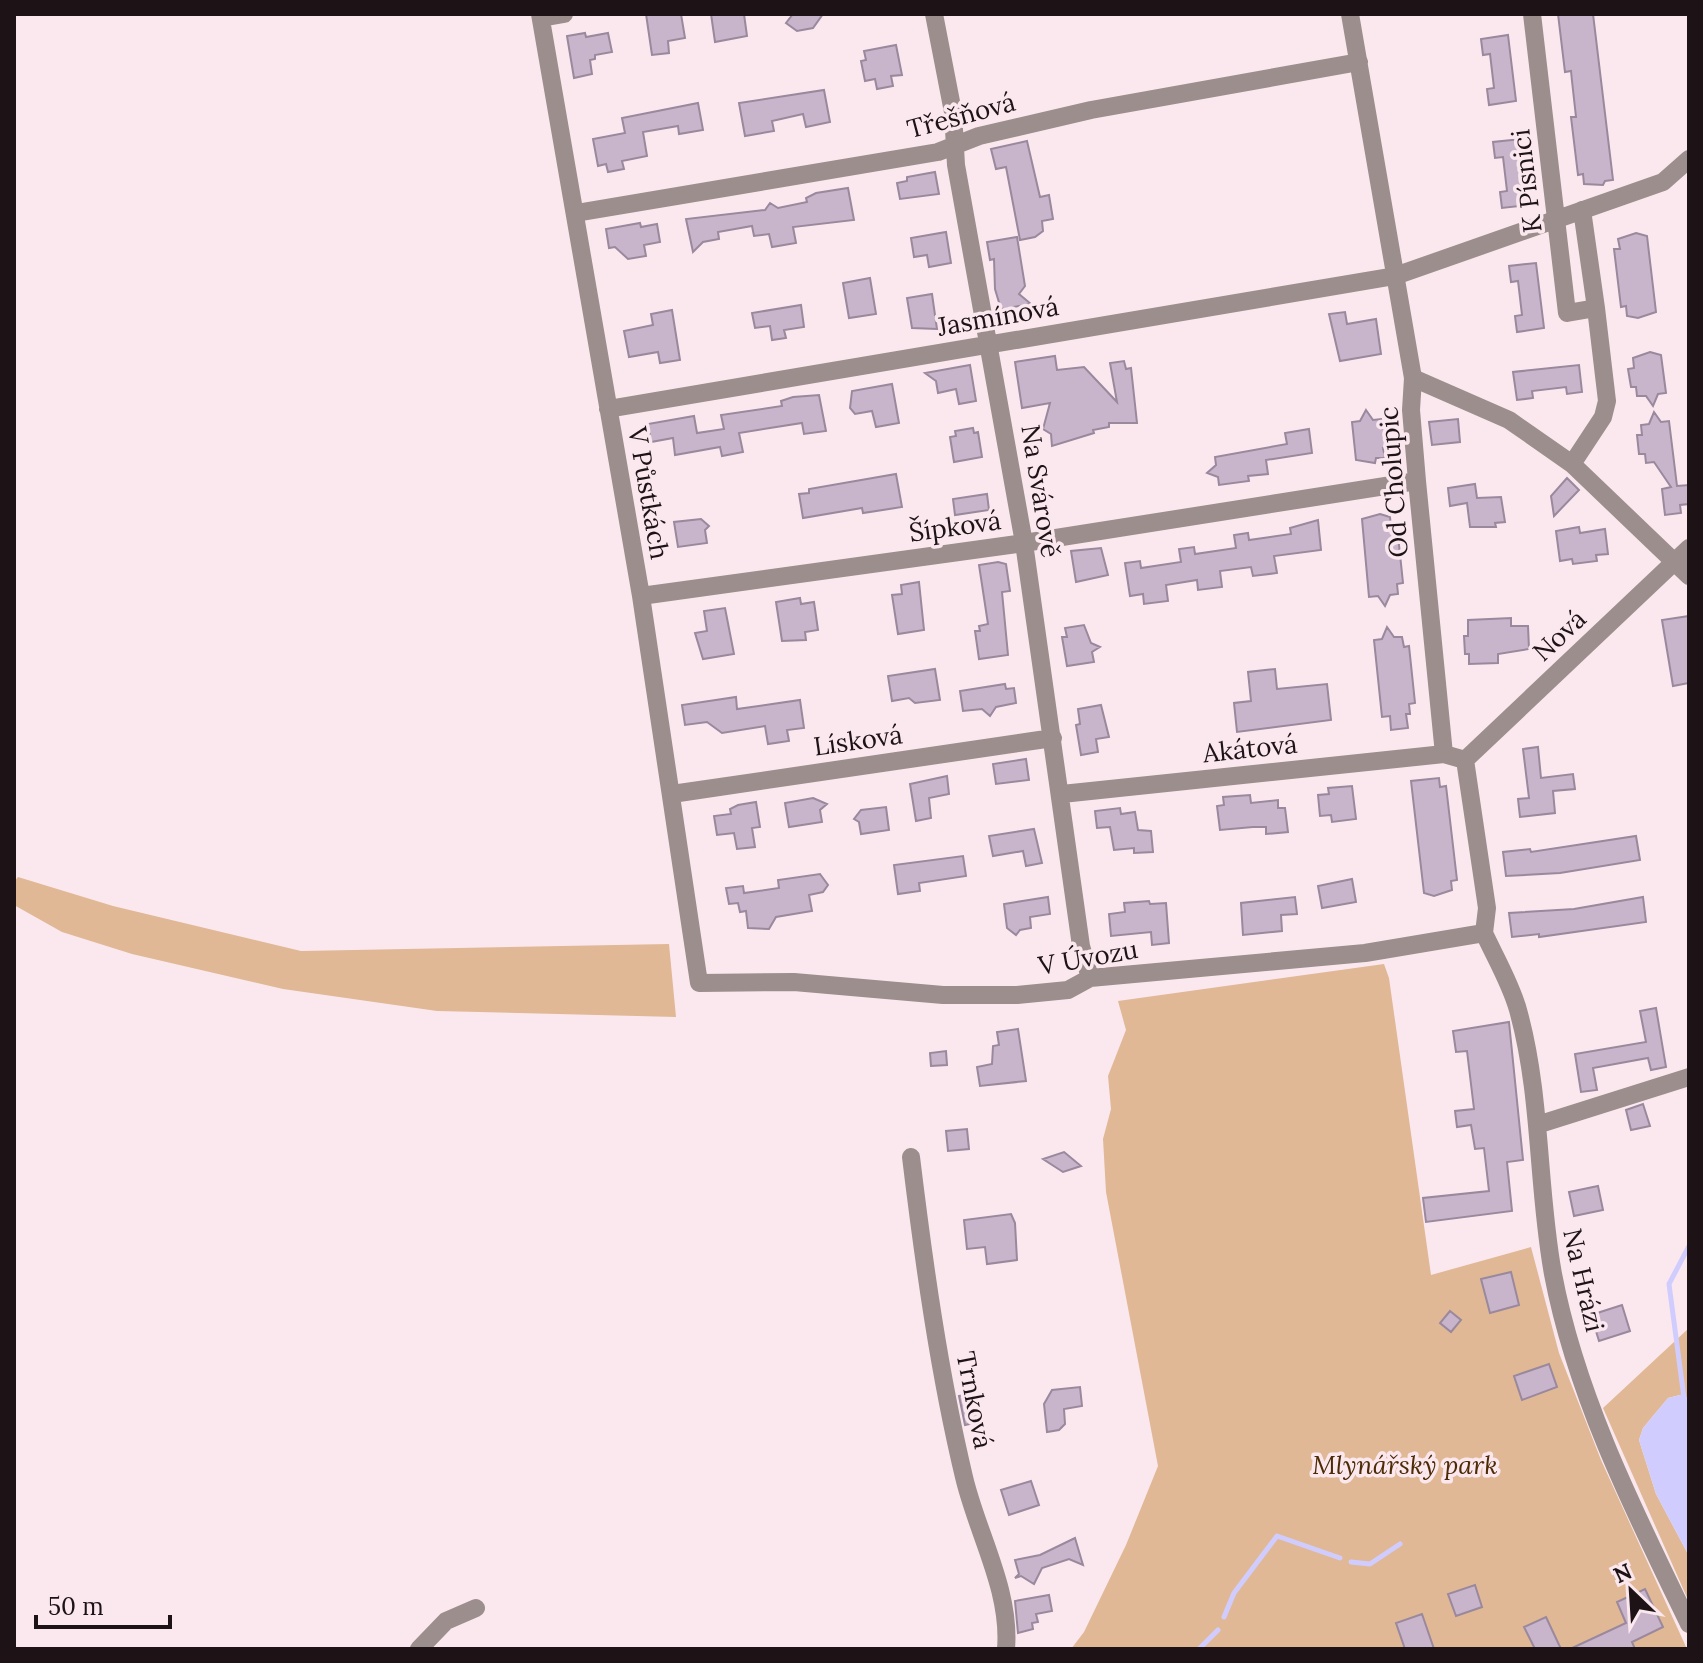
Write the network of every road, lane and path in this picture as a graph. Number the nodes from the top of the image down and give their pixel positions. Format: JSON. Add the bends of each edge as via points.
{"nodes":[{"id":1,"x":564,"y":14,"type":"edge"},
{"id":2,"x":934,"y":14,"type":"edge"},
{"id":3,"x":1350,"y":14,"type":"edge"},
{"id":4,"x":1532,"y":14,"type":"edge"},
{"id":5,"x":541,"y":16,"type":"edge"},
{"id":6,"x":1359,"y":62,"type":"junction"},
{"id":7,"x":956,"y":144,"type":"junction"},
{"id":8,"x":1689,"y":159,"type":"edge"},
{"id":9,"x":1582,"y":210,"type":"junction"},
{"id":10,"x":576,"y":213,"type":"junction"},
{"id":11,"x":1556,"y":219,"type":"junction"},
{"id":12,"x":1395,"y":276,"type":"junction"},
{"id":13,"x":1596,"y":308,"type":"junction"},
{"id":14,"x":990,"y":344,"type":"junction"},
{"id":15,"x":1413,"y":378,"type":"junction"},
{"id":16,"x":608,"y":409,"type":"junction"},
{"id":17,"x":1572,"y":464,"type":"junction"},
{"id":18,"x":1417,"y":481,"type":"junction"},
{"id":19,"x":1024,"y":543,"type":"junction"},
{"id":20,"x":1689,"y":548,"type":"edge"},
{"id":21,"x":1675,"y":562,"type":"junction"},
{"id":22,"x":1689,"y":576,"type":"edge"},
{"id":23,"x":641,"y":596,"type":"junction"},
{"id":24,"x":1053,"y":738,"type":"junction"},
{"id":25,"x":1444,"y":754,"type":"junction"},
{"id":26,"x":1465,"y":760,"type":"junction"},
{"id":27,"x":672,"y":794,"type":"junction"},
{"id":28,"x":1062,"y":794,"type":"junction"},
{"id":29,"x":1484,"y":933,"type":"junction"},
{"id":30,"x":1090,"y":978,"type":"junction"},
{"id":31,"x":699,"y":983,"type":"joint"},
{"id":32,"x":1689,"y":1077,"type":"edge"},
{"id":33,"x":1537,"y":1125,"type":"junction"},
{"id":34,"x":911,"y":1157,"type":"dead end"},
{"id":35,"x":476,"y":1608,"type":"dead end"},
{"id":36,"x":1689,"y":1624,"type":"edge"},
{"id":37,"x":419,"y":1649,"type":"edge"},
{"id":38,"x":1006,"y":1649,"type":"edge"}],
"edges":[{"from":1,"to":5,"type":"street"},
{"from":2,"to":7,"type":"street","name":"Na Svárově"},
{"from":3,"to":6,"type":"street","name":"Od Cholupic"},
{"from":4,"to":11,"type":"street","name":"K Písnici"},
{"from":5,"to":10,"type":"street","name":"V Půstkách"},
{"from":6,"to":7,"type":"street","name":"Třešňová","via":[[1091,110]]},
{"from":6,"to":12,"type":"street","name":"Od Cholupic"},
{"from":7,"to":10,"type":"street","name":"Třešňová","via":[[938,152]]},
{"from":7,"to":14,"type":"street","name":"Na Svárově"},
{"from":8,"to":9,"type":"street","name":"Jasmínová","via":[[1663,182]]},
{"from":9,"to":11,"type":"street","name":"Jasmínová"},
{"from":9,"to":13,"type":"street","name":"K Písnici"},
{"from":10,"to":16,"type":"street","name":"V Půstkách"},
{"from":11,"to":12,"type":"street","name":"Jasmínová"},
{"from":11,"to":13,"type":"street","name":"K Písnici","via":[[1567,313]]},
{"from":12,"to":14,"type":"street","name":"Jasmínová"},
{"from":12,"to":15,"type":"street","name":"Od Cholupic"},
{"from":13,"to":17,"type":"street","name":"K Písnici","via":[[1607,401],[1603,417]]},
{"from":14,"to":16,"type":"street","name":"Jasmínová"},
{"from":14,"to":19,"type":"street","name":"Na Svárově"},
{"from":15,"to":17,"type":"street","via":[[1509,420]]},
{"from":15,"to":18,"type":"street","name":"Od Cholupic"},
{"from":16,"to":23,"type":"street","name":"V Půstkách"},
{"from":17,"to":21,"type":"street"},
{"from":18,"to":19,"type":"street","name":"Šípková"},
{"from":18,"to":25,"type":"street","name":"Od Cholupic"},
{"from":19,"to":23,"type":"street","name":"Šípková"},
{"from":19,"to":24,"type":"street","name":"Na Svárově"},
{"from":20,"to":21,"type":"street","name":"Nová"},
{"from":21,"to":22,"type":"street"},
{"from":21,"to":26,"type":"street","name":"Nová"},
{"from":23,"to":27,"type":"street","name":"V Půstkách"},
{"from":24,"to":27,"type":"street","name":"Lísková"},
{"from":24,"to":28,"type":"street","name":"Na Svárově"},
{"from":25,"to":26,"type":"street"},
{"from":25,"to":28,"type":"street","name":"Akátová"},
{"from":26,"to":29,"type":"street","via":[[1487,908]]},
{"from":27,"to":31,"type":"street","name":"V Půstkách"},
{"from":28,"to":30,"type":"street","name":"Na Svárově","via":[[1081,946]]},
{"from":29,"to":30,"type":"street","name":"V Úvozu","via":[[1365,953]]},
{"from":29,"to":33,"type":"street","name":"Na Hrázi","via":[[1518,1008]]},
{"from":30,"to":31,"type":"street","name":"V Úvozu","via":[[1068,990],[1017,995],[943,995],[794,982]]},
{"from":32,"to":33,"type":"street"},
{"from":33,"to":36,"type":"street","name":"Na Hrázi","via":[[1553,1278],[1578,1365],[1605,1440]]},
{"from":34,"to":38,"type":"street","name":"Trnková","via":[[945,1387],[965,1481],[1002,1604]]},
{"from":35,"to":37,"type":"street","via":[[446,1621]]}]}
